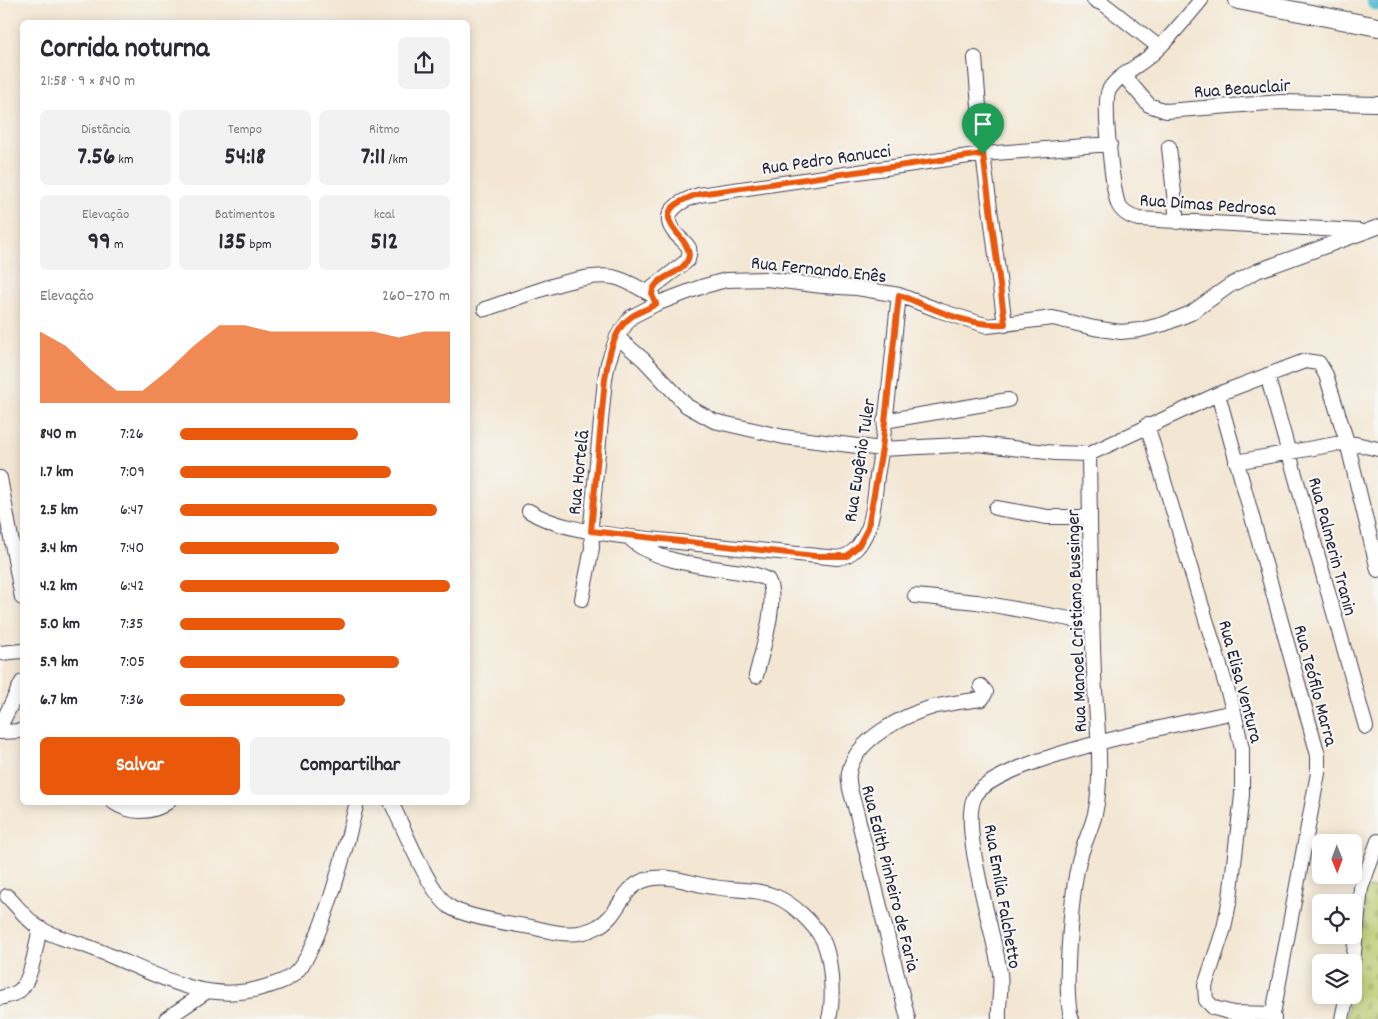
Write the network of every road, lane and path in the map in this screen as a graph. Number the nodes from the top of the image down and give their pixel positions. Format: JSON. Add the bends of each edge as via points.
{"nodes":[{"id":1,"x":1094,"y":0,"type":"edge"},
{"id":2,"x":1202,"y":0,"type":"edge"},
{"id":3,"x":1238,"y":0,"type":"edge"},
{"id":4,"x":1296,"y":0,"type":"edge"},
{"id":5,"x":1378,"y":16,"type":"edge"},
{"id":6,"x":1378,"y":28,"type":"edge"},
{"id":7,"x":1159,"y":47,"type":"junction"},
{"id":8,"x":975,"y":58,"type":"dead end"},
{"id":9,"x":1124,"y":76,"type":"junction"},
{"id":10,"x":1378,"y":104,"type":"edge"},
{"id":11,"x":1110,"y":144,"type":"junction"},
{"id":12,"x":1169,"y":147,"type":"dead end"},
{"id":13,"x":983,"y":154,"type":"junction"},
{"id":14,"x":1177,"y":222,"type":"junction"},
{"id":15,"x":1378,"y":227,"type":"edge"},
{"id":16,"x":1364,"y":232,"type":"junction"},
{"id":17,"x":899,"y":295,"type":"junction"},
{"id":18,"x":654,"y":300,"type":"junction"},
{"id":19,"x":485,"y":310,"type":"dead end"},
{"id":20,"x":1005,"y":324,"type":"junction"},
{"id":21,"x":617,"y":337,"type":"junction"},
{"id":22,"x":1267,"y":375,"type":"junction"},
{"id":23,"x":605,"y":379,"type":"joint"},
{"id":24,"x":1218,"y":394,"type":"junction"},
{"id":25,"x":1008,"y":400,"type":"dead end"},
{"id":26,"x":884,"y":421,"type":"junction"},
{"id":27,"x":1147,"y":425,"type":"junction"},
{"id":28,"x":1347,"y":442,"type":"junction"},
{"id":29,"x":882,"y":449,"type":"junction"},
{"id":30,"x":1378,"y":449,"type":"edge"},
{"id":31,"x":1288,"y":451,"type":"junction"},
{"id":32,"x":1089,"y":454,"type":"junction"},
{"id":33,"x":1236,"y":462,"type":"junction"},
{"id":34,"x":0,"y":478,"type":"edge"},
{"id":35,"x":996,"y":508,"type":"dead end"},
{"id":36,"x":529,"y":511,"type":"dead end"},
{"id":37,"x":1090,"y":518,"type":"junction"},
{"id":38,"x":591,"y":531,"type":"junction"},
{"id":39,"x":629,"y":537,"type":"junction"},
{"id":40,"x":18,"y":545,"type":"edge"},
{"id":41,"x":1378,"y":570,"type":"edge"},
{"id":42,"x":20,"y":572,"type":"edge"},
{"id":43,"x":915,"y":596,"type":"dead end"},
{"id":44,"x":582,"y":599,"type":"dead end"},
{"id":45,"x":1092,"y":623,"type":"junction"},
{"id":46,"x":20,"y":651,"type":"edge"},
{"id":47,"x":0,"y":653,"type":"edge"},
{"id":48,"x":756,"y":676,"type":"dead end"},
{"id":49,"x":20,"y":686,"type":"edge"},
{"id":50,"x":981,"y":686,"type":"dead end"},
{"id":51,"x":1234,"y":712,"type":"junction"},
{"id":52,"x":0,"y":727,"type":"edge"},
{"id":53,"x":1366,"y":727,"type":"dead end"},
{"id":54,"x":20,"y":730,"type":"edge"},
{"id":55,"x":0,"y":732,"type":"edge"},
{"id":56,"x":1097,"y":742,"type":"junction"},
{"id":57,"x":121,"y":805,"type":"edge"},
{"id":58,"x":163,"y":805,"type":"edge"},
{"id":59,"x":356,"y":805,"type":"edge"},
{"id":60,"x":392,"y":805,"type":"edge"},
{"id":61,"x":1378,"y":841,"type":"edge"},
{"id":62,"x":6,"y":896,"type":"dead end"},
{"id":63,"x":40,"y":928,"type":"junction"},
{"id":64,"x":1354,"y":954,"type":"edge"},
{"id":65,"x":206,"y":992,"type":"junction"},
{"id":66,"x":0,"y":998,"type":"edge"},
{"id":67,"x":1345,"y":1004,"type":"edge"},
{"id":68,"x":1273,"y":1016,"type":"edge"},
{"id":69,"x":166,"y":1019,"type":"edge"},
{"id":70,"x":828,"y":1019,"type":"edge"},
{"id":71,"x":908,"y":1019,"type":"edge"},
{"id":72,"x":1000,"y":1019,"type":"edge"},
{"id":73,"x":1072,"y":1019,"type":"edge"},
{"id":74,"x":1342,"y":1019,"type":"edge"}],
"edges":[{"from":1,"to":7,"type":"street"},
{"from":2,"to":7,"type":"street","name":"Rua Dimas Pedrosa"},
{"from":3,"to":6,"type":"main road"},
{"from":4,"to":5,"type":"main road"},
{"from":7,"to":9,"type":"street","name":"Rua Dimas Pedrosa"},
{"from":8,"to":13,"type":"street"},
{"from":9,"to":10,"type":"street","name":"Rua Beauclair","via":[[1149,105],[1166,111],[1281,102]]},
{"from":9,"to":11,"type":"street","name":"Rua Dimas Pedrosa","via":[[1109,89],[1106,111]]},
{"from":11,"to":13,"type":"street","name":"Rua Pedro Ranucci"},
{"from":11,"to":14,"type":"street","name":"Rua Dimas Pedrosa","via":[[1114,188],[1124,212],[1139,219]]},
{"from":12,"to":14,"type":"street"},
{"from":13,"to":18,"type":"street","name":"Rua Pedro Ranucci","via":[[699,194],[684,199],[671,210],[669,221],[673,232],[687,245],[688,260],[655,285]]},
{"from":13,"to":20,"type":"street"},
{"from":14,"to":16,"type":"street","name":"Rua Dimas Pedrosa"},
{"from":15,"to":16,"type":"street","name":"Rua Fernando Enês"},
{"from":16,"to":20,"type":"street","name":"Rua Fernando Enês","via":[[1257,271],[1191,313],[1164,324],[1121,332],[1053,318]]},
{"from":17,"to":18,"type":"street","name":"Rua Fernando Enês","via":[[748,278],[726,280]]},
{"from":17,"to":20,"type":"street","name":"Rua Fernando Enês","via":[[972,322],[988,326]]},
{"from":17,"to":26,"type":"street","name":"Rua Eugênio Tuler"},
{"from":18,"to":19,"type":"street","via":[[623,280],[592,277],[567,282]]},
{"from":18,"to":21,"type":"street","name":"Rua Fernando Enês","via":[[631,317]]},
{"from":21,"to":23,"type":"street","name":"Rua Fernando Enês"},
{"from":21,"to":29,"type":"street","via":[[644,360],[687,406],[714,421],[784,437]]},
{"from":22,"to":24,"type":"street"},
{"from":22,"to":28,"type":"street","via":[[1306,361],[1319,363],[1326,375]]},
{"from":22,"to":31,"type":"street","name":"Rua Palmerin Tranin"},
{"from":23,"to":38,"type":"street","name":"Rua Hortelã"},
{"from":24,"to":27,"type":"street"},
{"from":24,"to":33,"type":"street","name":"Rua Teófilo Marra"},
{"from":25,"to":26,"type":"street"},
{"from":26,"to":29,"type":"street","name":"Rua Eugênio Tuler"},
{"from":27,"to":32,"type":"street"},
{"from":27,"to":51,"type":"street","name":"Rua Elisa Ventura"},
{"from":28,"to":30,"type":"street"},
{"from":28,"to":31,"type":"street"},
{"from":28,"to":41,"type":"street"},
{"from":29,"to":32,"type":"street","via":[[978,444]]},
{"from":29,"to":39,"type":"street","name":"Rua Eugênio Tuler","via":[[868,528],[859,545],[847,556],[815,556]]},
{"from":31,"to":33,"type":"street"},
{"from":31,"to":53,"type":"street","name":"Rua Palmerin Tranin"},
{"from":32,"to":37,"type":"street","name":"Rua Manoel Cristiano Bussinger"},
{"from":33,"to":68,"type":"street","name":"Rua Teófilo Marra","via":[[1318,755],[1318,772]]},
{"from":34,"to":40,"type":"street"},
{"from":35,"to":37,"type":"street","via":[[1047,517]]},
{"from":36,"to":38,"type":"street","name":"Rua Eugênio Tuler","via":[[540,518]]},
{"from":37,"to":45,"type":"street","name":"Rua Manoel Cristiano Bussinger"},
{"from":38,"to":39,"type":"street","name":"Rua Eugênio Tuler"},
{"from":38,"to":44,"type":"street","name":"Rua Hortelã","via":[[592,548]]},
{"from":39,"to":48,"type":"street","name":"Rua Eugênio Tuler","via":[[638,546],[659,554],[768,580],[772,588],[771,602]]},
{"from":40,"to":42,"type":"street"},
{"from":43,"to":45,"type":"street","via":[[977,602]]},
{"from":45,"to":56,"type":"street","name":"Rua Manoel Cristiano Bussinger"},
{"from":46,"to":47,"type":"street"},
{"from":49,"to":52,"type":"street"},
{"from":50,"to":71,"type":"street","name":"Rua Edith Pinheiro de Faria","via":[[986,692],[982,700],[933,707],[884,729],[858,753],[849,772]]},
{"from":51,"to":56,"type":"street","name":"Rua Emília Falchetto"},
{"from":51,"to":68,"type":"street","name":"Rua Elisa Ventura","via":[[1242,749],[1242,795],[1230,898],[1205,995],[1214,1008]]},
{"from":54,"to":55,"type":"street"},
{"from":56,"to":72,"type":"street","name":"Rua Emília Falchetto","via":[[1009,773],[987,784],[974,798],[971,820],[975,858],[1000,975]]},
{"from":56,"to":73,"type":"street","name":"Rua Manoel Cristiano Bussinger","via":[[1098,800],[1078,863],[1073,901],[1068,974]]},
{"from":57,"to":58,"type":"street","via":[[136,811],[152,811]]},
{"from":59,"to":65,"type":"street","via":[[345,852],[311,948],[301,966],[280,983],[255,990],[227,994]]},
{"from":60,"to":70,"type":"street","via":[[430,882],[444,900],[458,911],[507,923],[569,935],[585,933],[607,920],[630,887],[638,881],[656,877],[714,888],[754,890],[778,898],[802,915],[822,938],[830,970]]},
{"from":61,"to":64,"type":"street","via":[[1361,888]]},
{"from":62,"to":63,"type":"street"},
{"from":63,"to":65,"type":"street","via":[[160,978]]},
{"from":63,"to":66,"type":"street","via":[[24,984],[18,991]]},
{"from":65,"to":69,"type":"street"},
{"from":67,"to":74,"type":"street"}]}
